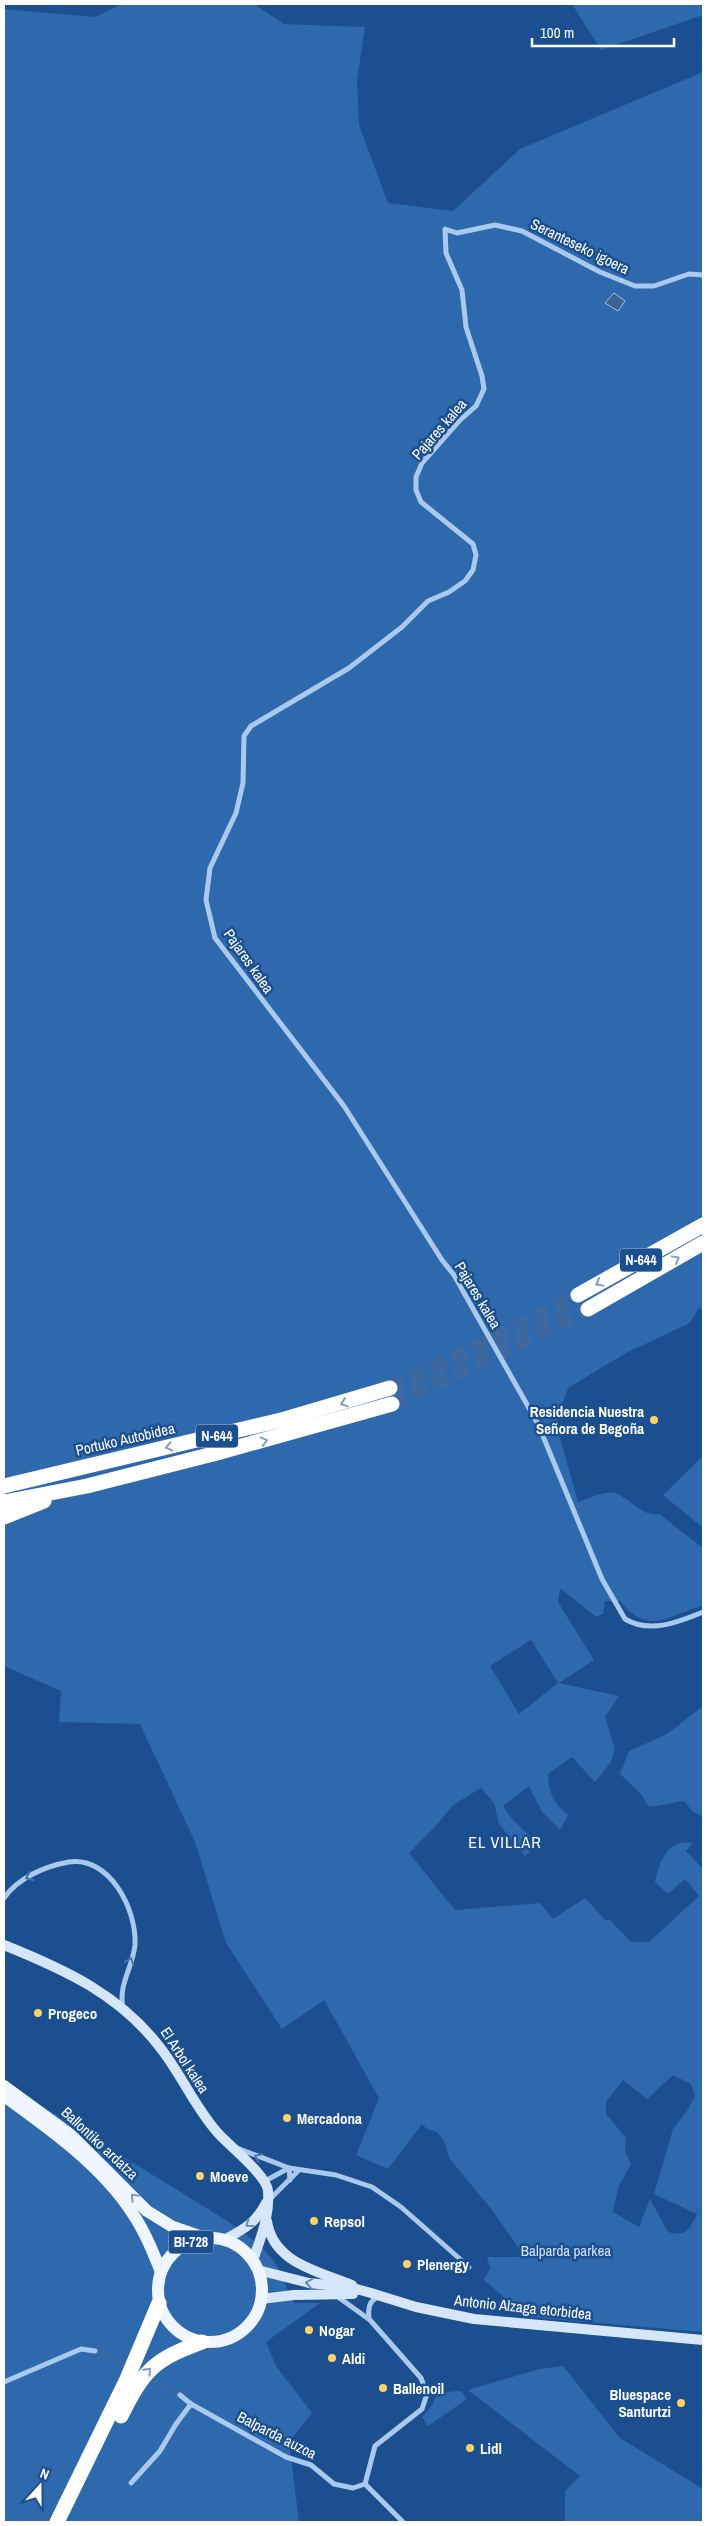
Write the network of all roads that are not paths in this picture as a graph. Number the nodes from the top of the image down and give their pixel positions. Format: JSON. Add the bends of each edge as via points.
{"nodes":[{"id":1,"x":445,"y":229,"type":"joint"},
{"id":2,"x":703,"y":275,"type":"edge"},
{"id":3,"x":703,"y":1226,"type":"edge"},
{"id":4,"x":703,"y":1244,"type":"edge"},
{"id":5,"x":578,"y":1295,"type":"tunnel mouth"},
{"id":6,"x":588,"y":1309,"type":"tunnel mouth"},
{"id":7,"x":390,"y":1388,"type":"tunnel mouth"},
{"id":8,"x":392,"y":1404,"type":"tunnel mouth"},
{"id":9,"x":4,"y":1486,"type":"edge"},
{"id":10,"x":87,"y":1486,"type":"junction"},
{"id":11,"x":4,"y":1502,"type":"edge"},
{"id":12,"x":4,"y":1517,"type":"edge"},
{"id":13,"x":703,"y":1612,"type":"edge"},
{"id":14,"x":4,"y":1898,"type":"edge"},
{"id":15,"x":4,"y":1945,"type":"edge"},
{"id":16,"x":123,"y":2008,"type":"junction"},
{"id":17,"x":4,"y":2086,"type":"edge"},
{"id":18,"x":4,"y":2096,"type":"edge"},
{"id":19,"x":228,"y":2144,"type":"junction"},
{"id":20,"x":289,"y":2168,"type":"junction"},
{"id":21,"x":298,"y":2171,"type":"junction"},
{"id":22,"x":290,"y":2180,"type":"junction"},
{"id":23,"x":265,"y":2181,"type":"junction"},
{"id":24,"x":267,"y":2202,"type":"junction"},
{"id":25,"x":267,"y":2219,"type":"junction"},
{"id":26,"x":205,"y":2238,"type":"junction"},
{"id":27,"x":224,"y":2240,"type":"junction"},
{"id":28,"x":255,"y":2265,"type":"junction"},
{"id":29,"x":468,"y":2266,"type":"dead end"},
{"id":30,"x":161,"y":2272,"type":"junction"},
{"id":31,"x":333,"y":2293,"type":"junction"},
{"id":32,"x":374,"y":2295,"type":"junction"},
{"id":33,"x":262,"y":2299,"type":"junction"},
{"id":34,"x":159,"y":2303,"type":"junction"},
{"id":35,"x":355,"y":2307,"type":"junction"},
{"id":36,"x":369,"y":2307,"type":"junction"},
{"id":37,"x":370,"y":2320,"type":"junction"},
{"id":38,"x":653,"y":2336,"type":"junction"},
{"id":39,"x":703,"y":2340,"type":"edge"},
{"id":40,"x":202,"y":2342,"type":"junction"},
{"id":41,"x":703,"y":2346,"type":"edge"},
{"id":42,"x":95,"y":2351,"type":"tunnel mouth"},
{"id":43,"x":4,"y":2382,"type":"edge"},
{"id":44,"x":180,"y":2394,"type":"tunnel mouth"},
{"id":45,"x":191,"y":2404,"type":"junction"},
{"id":46,"x":131,"y":2483,"type":"dead end"},
{"id":47,"x":365,"y":2484,"type":"junction"},
{"id":48,"x":57,"y":2522,"type":"edge"},
{"id":49,"x":68,"y":2522,"type":"edge"},
{"id":50,"x":403,"y":2522,"type":"edge"}],
"edges":[{"from":1,"to":2,"type":"street","name":"Seranteseko igoera","via":[[457,232],[495,225],[522,231],[600,272],[635,286],[654,286],[689,274]]},
{"from":1,"to":13,"type":"street","name":"Pajares kalea","via":[[446,253],[462,290],[466,327],[484,390],[476,406],[422,463],[416,477],[416,490],[421,502],[472,544],[476,555],[473,570],[465,580],[428,602],[402,627],[349,668],[251,726],[244,736],[243,783],[236,813],[210,868],[206,900],[215,938],[344,1106],[454,1275],[538,1424],[602,1579],[625,1619],[651,1628]]},
{"from":3,"to":5,"type":"highway","number":"N-644","one_way":true},
{"from":6,"to":4,"type":"highway","number":"N-644","one_way":true},
{"from":7,"to":9,"type":"highway","name":"Portuko Autobidea","number":"N-644","one_way":true,"via":[[285,1419]]},
{"from":10,"to":8,"type":"highway","number":"N-644","one_way":true,"via":[[217,1454]]},
{"from":10,"to":11,"type":"highway"},
{"from":10,"to":12,"type":"highway","number":"N-644"},
{"from":16,"to":14,"type":"street","one_way":true,"via":[[122,1989],[134,1948],[135,1929],[124,1903],[104,1872],[80,1861],[66,1863],[19,1881]]},
{"from":15,"to":16,"type":"street","name":"El Arbol kalea","via":[[88,1982]]},
{"from":16,"to":19,"type":"street","name":"El Arbol kalea","via":[[146,2029],[164,2052],[201,2112]]},
{"from":26,"to":17,"type":"main road","name":"Ballontiko ardatza","number":"BI-728","one_way":true,"via":[[172,2226],[148,2211],[101,2162],[58,2124]]},
{"from":18,"to":30,"type":"main road","name":"Ballontiko ardatza","number":"BI-728","via":[[94,2168],[133,2213]]},
{"from":20,"to":19,"type":"street","name":"El Arbol kalea","one_way":true},
{"from":19,"to":23,"type":"street","name":"El Arbol kalea"},
{"from":20,"to":21,"type":"street","name":"El Arbol kalea"},
{"from":20,"to":22,"type":"street"},
{"from":20,"to":23,"type":"street"},
{"from":21,"to":22,"type":"street"},
{"from":21,"to":29,"type":"street","via":[[336,2175],[372,2187],[402,2206]]},
{"from":22,"to":24,"type":"street"},
{"from":23,"to":24,"type":"street"},
{"from":24,"to":25,"type":"street"},
{"from":24,"to":27,"type":"street","one_way":true,"via":[[259,2217]]},
{"from":25,"to":28,"type":"street"},
{"from":25,"to":32,"type":"street","via":[[272,2240],[284,2255]]},
{"from":26,"to":27,"type":"main road","number":"BI-728"},
{"from":26,"to":30,"type":"main road","number":"BI-728","via":[[173,2253]]},
{"from":27,"to":28,"type":"main road","number":"BI-728","via":[[240,2248]]},
{"from":32,"to":28,"type":"street","one_way":true,"via":[[348,2287],[309,2283]]},
{"from":28,"to":33,"type":"main road"},
{"from":30,"to":34,"type":"main road","number":"BI-728"},
{"from":31,"to":32,"type":"street"},
{"from":31,"to":33,"type":"street"},
{"from":31,"to":35,"type":"street"},
{"from":32,"to":36,"type":"street"},
{"from":32,"to":38,"type":"street","name":"Antonio Alzaga etorbidea","via":[[453,2316]]},
{"from":33,"to":40,"type":"main road","number":"BI-728","via":[[251,2323],[241,2333],[222,2341]]},
{"from":34,"to":40,"type":"main road","number":"BI-728","via":[[179,2333]]},
{"from":34,"to":48,"type":"highway","via":[[127,2379]]},
{"from":35,"to":36,"type":"street"},
{"from":35,"to":37,"type":"street"},
{"from":36,"to":37,"type":"street"},
{"from":37,"to":47,"type":"street","via":[[421,2378],[427,2394],[420,2412],[375,2446]]},
{"from":38,"to":39,"type":"street","name":"Antonio Alzaga etorbidea"},
{"from":38,"to":41,"type":"street","name":"Antonio Alzaga etorbidea"},
{"from":49,"to":40,"type":"highway","one_way":true,"via":[[141,2379],[164,2357]]},
{"from":42,"to":43,"type":"street","via":[[81,2349]]},
{"from":44,"to":45,"type":"street","name":"Balparda auzoa"},
{"from":45,"to":46,"type":"street","via":[[160,2451]]},
{"from":45,"to":47,"type":"street","name":"Balparda auzoa","via":[[286,2457],[311,2465],[334,2484],[354,2488]]},
{"from":47,"to":50,"type":"street"}]}
